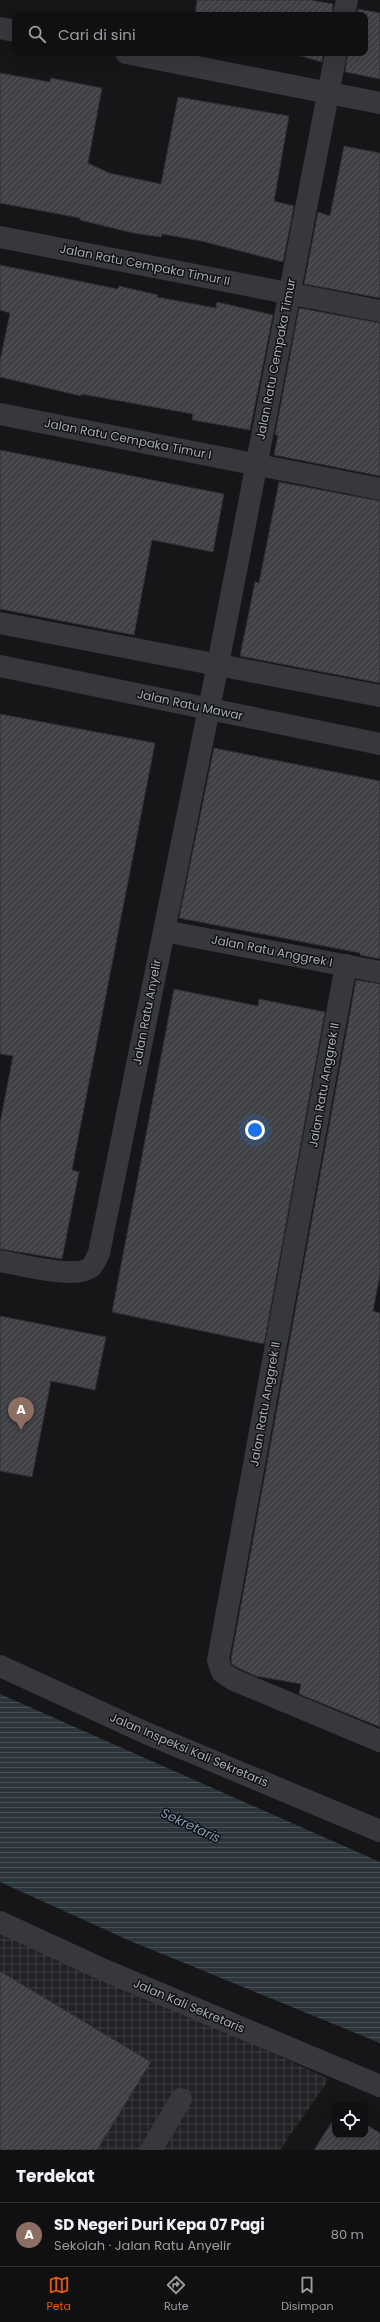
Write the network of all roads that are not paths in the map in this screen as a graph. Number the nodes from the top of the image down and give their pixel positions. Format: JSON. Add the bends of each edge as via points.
{"nodes":[{"id":1,"x":347,"y":0,"type":"edge"},
{"id":2,"x":345,"y":12,"type":"edge"},
{"id":3,"x":0,"y":28,"type":"edge"},
{"id":4,"x":12,"y":30,"type":"edge"},
{"id":5,"x":141,"y":56,"type":"edge"},
{"id":6,"x":335,"y":56,"type":"edge"},
{"id":7,"x":329,"y":93,"type":"junction"},
{"id":8,"x":380,"y":103,"type":"edge"},
{"id":9,"x":0,"y":237,"type":"edge"},
{"id":10,"x":289,"y":293,"type":"junction"},
{"id":11,"x":380,"y":311,"type":"edge"},
{"id":12,"x":0,"y":414,"type":"edge"},
{"id":13,"x":256,"y":464,"type":"junction"},
{"id":14,"x":380,"y":489,"type":"edge"},
{"id":15,"x":0,"y":623,"type":"edge"},
{"id":16,"x":218,"y":664,"type":"junction"},
{"id":17,"x":0,"y":666,"type":"edge"},
{"id":18,"x":380,"y":696,"type":"edge"},
{"id":19,"x":209,"y":710,"type":"junction"},
{"id":20,"x":380,"y":744,"type":"edge"},
{"id":21,"x":164,"y":931,"type":"junction"},
{"id":22,"x":346,"y":965,"type":"junction"},
{"id":23,"x":380,"y":972,"type":"edge"},
{"id":24,"x":0,"y":1261,"type":"edge"},
{"id":25,"x":0,"y":1666,"type":"edge"},
{"id":26,"x":380,"y":1741,"type":"edge"},
{"id":27,"x":380,"y":1831,"type":"edge"},
{"id":28,"x":0,"y":1922,"type":"edge"},
{"id":29,"x":380,"y":2086,"type":"edge"},
{"id":30,"x":181,"y":2099,"type":"dead end"},
{"id":31,"x":151,"y":2150,"type":"edge"}],
"edges":[{"from":1,"to":2,"type":"street"},
{"from":3,"to":4,"type":"street"},
{"from":5,"to":7,"type":"street"},
{"from":6,"to":7,"type":"street","name":"Jalan Ratu Cempaka Timur"},
{"from":7,"to":8,"type":"street"},
{"from":7,"to":10,"type":"street","name":"Jalan Ratu Cempaka Timur"},
{"from":9,"to":10,"type":"street","name":"Jalan Ratu Cempaka Timur II"},
{"from":10,"to":11,"type":"street","name":"Jalan Ratu Cempaka Timur II"},
{"from":10,"to":13,"type":"street","name":"Jalan Ratu Cempaka Timur"},
{"from":12,"to":13,"type":"street","name":"Jalan Ratu Cempaka Timur I"},
{"from":13,"to":14,"type":"street","name":"Jalan Ratu Cempaka Timur I"},
{"from":13,"to":16,"type":"street","name":"Jalan Ratu Cempaka Timur"},
{"from":15,"to":16,"type":"street"},
{"from":16,"to":18,"type":"street"},
{"from":16,"to":19,"type":"street","name":"Jalan Ratu Anyelir"},
{"from":17,"to":19,"type":"street","name":"Jalan Ratu Mawar"},
{"from":19,"to":20,"type":"street","name":"Jalan Ratu Mawar"},
{"from":19,"to":21,"type":"street","name":"Jalan Ratu Anyelir"},
{"from":21,"to":22,"type":"street","name":"Jalan Ratu Anggrek I"},
{"from":21,"to":24,"type":"street","name":"Jalan Ratu Anyelir","via":[[99,1253],[92,1267],[81,1272],[69,1273]]},
{"from":22,"to":23,"type":"street","name":"Jalan Ratu Anggrek I"},
{"from":22,"to":26,"type":"street","name":"Jalan Ratu Anggrek II","via":[[218,1660],[222,1672],[234,1680]]},
{"from":25,"to":27,"type":"street","name":"Jalan Inspeksi Kali Sekretaris","via":[[146,1733]]},
{"from":28,"to":29,"type":"street","name":"Jalan Kali Sekretaris","via":[[111,1973]]},
{"from":30,"to":31,"type":"street"}]}
